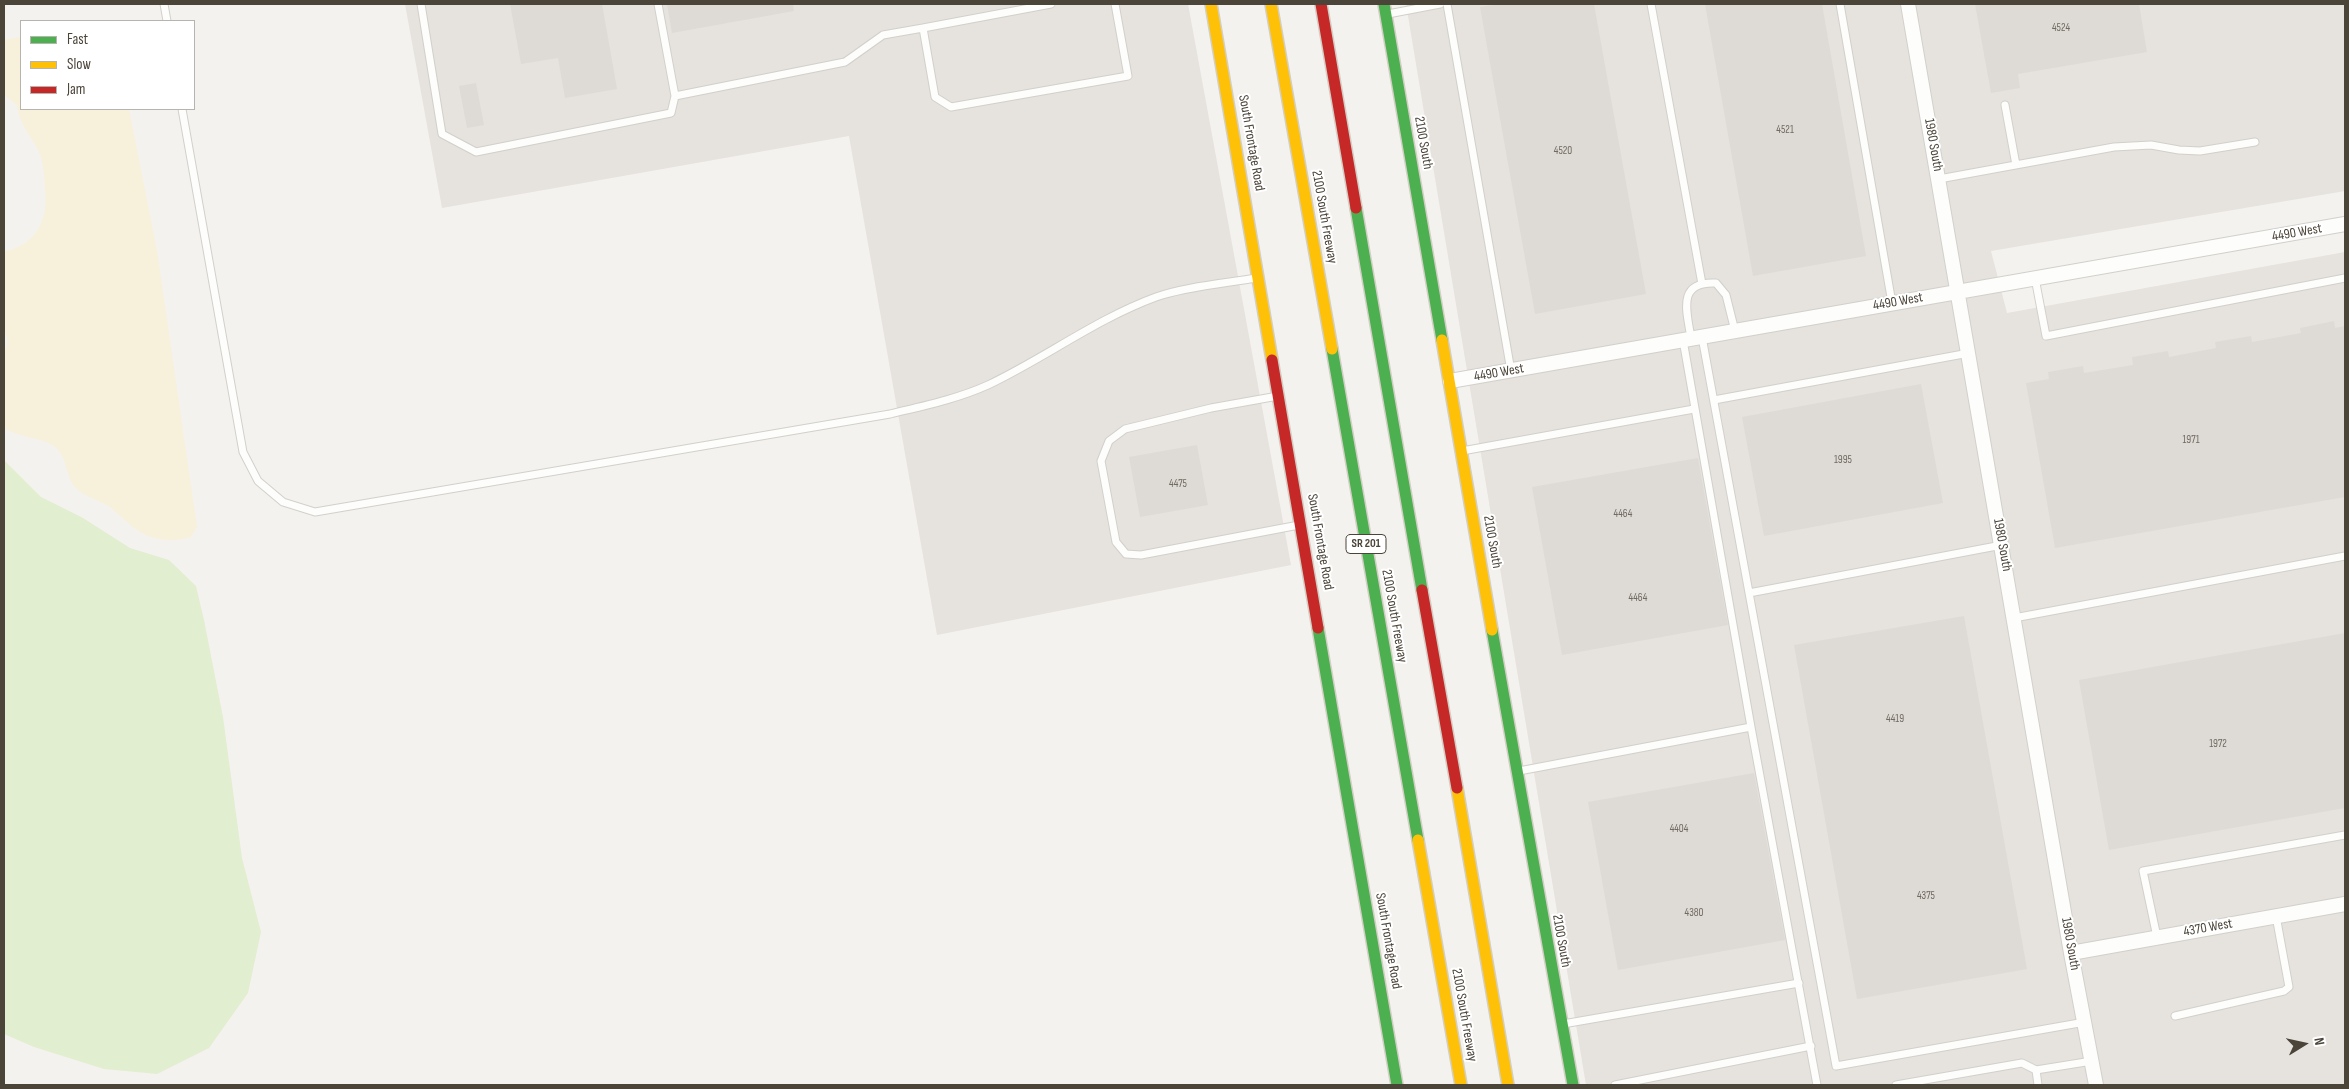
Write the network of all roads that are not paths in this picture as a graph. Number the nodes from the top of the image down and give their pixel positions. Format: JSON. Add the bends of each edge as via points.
{"nodes":[{"id":1,"x":164,"y":4,"type":"edge"},
{"id":2,"x":421,"y":4,"type":"edge"},
{"id":3,"x":658,"y":4,"type":"edge"},
{"id":4,"x":1051,"y":4,"type":"edge"},
{"id":5,"x":1115,"y":4,"type":"edge"},
{"id":6,"x":1211,"y":4,"type":"edge"},
{"id":7,"x":1272,"y":4,"type":"edge"},
{"id":8,"x":1322,"y":4,"type":"edge"},
{"id":9,"x":1440,"y":4,"type":"edge"},
{"id":10,"x":1447,"y":4,"type":"edge"},
{"id":11,"x":1651,"y":4,"type":"edge"},
{"id":12,"x":1840,"y":4,"type":"edge"},
{"id":13,"x":1908,"y":4,"type":"edge"},
{"id":14,"x":1385,"y":9,"type":"edge"},
{"id":15,"x":167,"y":20,"type":"edge"},
{"id":16,"x":923,"y":28,"type":"junction"},
{"id":17,"x":675,"y":96,"type":"junction"},
{"id":18,"x":2005,"y":105,"type":"dead end"},
{"id":19,"x":182,"y":110,"type":"edge"},
{"id":20,"x":2255,"y":142,"type":"dead end"},
{"id":21,"x":2016,"y":164,"type":"junction"},
{"id":22,"x":1939,"y":179,"type":"junction"},
{"id":23,"x":2345,"y":224,"type":"edge"},
{"id":24,"x":1259,"y":278,"type":"junction"},
{"id":25,"x":2035,"y":278,"type":"junction"},
{"id":26,"x":2345,"y":278,"type":"edge"},
{"id":27,"x":1702,"y":284,"type":"junction"},
{"id":28,"x":1958,"y":291,"type":"junction"},
{"id":29,"x":1892,"y":303,"type":"junction"},
{"id":30,"x":1735,"y":331,"type":"junction"},
{"id":31,"x":1692,"y":338,"type":"junction"},
{"id":32,"x":1969,"y":353,"type":"junction"},
{"id":33,"x":1511,"y":371,"type":"junction"},
{"id":34,"x":1450,"y":382,"type":"junction"},
{"id":35,"x":1280,"y":396,"type":"junction"},
{"id":36,"x":1714,"y":400,"type":"junction"},
{"id":37,"x":1694,"y":409,"type":"junction"},
{"id":38,"x":1462,"y":452,"type":"junction"},
{"id":39,"x":1302,"y":524,"type":"junction"},
{"id":40,"x":2002,"y":545,"type":"junction"},
{"id":41,"x":2345,"y":556,"type":"edge"},
{"id":42,"x":1749,"y":593,"type":"junction"},
{"id":43,"x":2014,"y":618,"type":"junction"},
{"id":44,"x":1751,"y":727,"type":"junction"},
{"id":45,"x":1516,"y":771,"type":"junction"},
{"id":46,"x":2345,"y":835,"type":"edge"},
{"id":47,"x":2345,"y":904,"type":"edge"},
{"id":48,"x":2276,"y":916,"type":"junction"},
{"id":49,"x":2157,"y":938,"type":"junction"},
{"id":50,"x":2071,"y":953,"type":"junction"},
{"id":51,"x":1799,"y":982,"type":"junction"},
{"id":52,"x":2175,"y":1016,"type":"dead end"},
{"id":53,"x":2085,"y":1022,"type":"junction"},
{"id":54,"x":1561,"y":1024,"type":"junction"},
{"id":55,"x":1811,"y":1046,"type":"junction"},
{"id":56,"x":2092,"y":1061,"type":"junction"},
{"id":57,"x":2036,"y":1070,"type":"junction"},
{"id":58,"x":1397,"y":1085,"type":"edge"},
{"id":59,"x":1461,"y":1085,"type":"edge"},
{"id":60,"x":1508,"y":1085,"type":"edge"},
{"id":61,"x":1573,"y":1085,"type":"edge"},
{"id":62,"x":1615,"y":1085,"type":"edge"},
{"id":63,"x":1817,"y":1085,"type":"edge"},
{"id":64,"x":1896,"y":1085,"type":"edge"},
{"id":65,"x":2038,"y":1085,"type":"edge"},
{"id":66,"x":2096,"y":1085,"type":"edge"}],
"edges":[{"from":1,"to":15,"type":"lane"},
{"from":2,"to":17,"type":"lane","via":[[442,134],[476,152],[671,113]]},
{"from":3,"to":17,"type":"lane"},
{"from":4,"to":16,"type":"lane"},
{"from":5,"to":16,"type":"lane","via":[[1128,76],[951,107],[935,98]]},
{"from":6,"to":24,"type":"main road","name":"South Frontage Road"},
{"from":7,"to":59,"type":"main road","name":"2100 South Freeway","number":"SR 201"},
{"from":8,"to":60,"type":"main road"},
{"from":9,"to":14,"type":"lane"},
{"from":10,"to":33,"type":"lane"},
{"from":11,"to":27,"type":"lane"},
{"from":12,"to":29,"type":"lane"},
{"from":13,"to":22,"type":"street","name":"1980 South"},
{"from":14,"to":34,"type":"main road","name":"2100 South"},
{"from":16,"to":17,"type":"lane","via":[[883,35],[845,62]]},
{"from":18,"to":21,"type":"lane"},
{"from":19,"to":24,"type":"lane","via":[[243,452],[258,481],[283,502],[315,512],[890,414],[947,400],[987,385],[1086,329],[1158,296]]},
{"from":20,"to":21,"type":"lane","via":[[2200,151],[2151,145],[2114,147]]},
{"from":21,"to":22,"type":"lane"},
{"from":22,"to":28,"type":"street","name":"1980 South"},
{"from":23,"to":25,"type":"street","name":"4490 West"},
{"from":24,"to":35,"type":"main road","name":"South Frontage Road"},
{"from":25,"to":26,"type":"lane","via":[[2046,336]]},
{"from":25,"to":28,"type":"street","name":"4490 West"},
{"from":27,"to":30,"type":"lane","via":[[1716,283],[1723,289]]},
{"from":27,"to":31,"type":"lane","via":[[1687,296]]},
{"from":28,"to":29,"type":"street","name":"4490 West"},
{"from":28,"to":32,"type":"street","name":"1980 South"},
{"from":29,"to":30,"type":"street","name":"4490 West"},
{"from":30,"to":31,"type":"street","name":"4490 West"},
{"from":31,"to":33,"type":"street","name":"4490 West"},
{"from":31,"to":36,"type":"lane"},
{"from":31,"to":37,"type":"lane"},
{"from":32,"to":36,"type":"lane"},
{"from":32,"to":40,"type":"street","name":"1980 South"},
{"from":33,"to":34,"type":"street","name":"4490 West"},
{"from":34,"to":38,"type":"main road","name":"2100 South"},
{"from":35,"to":39,"type":"main road","name":"South Frontage Road"},
{"from":35,"to":39,"type":"lane","via":[[1125,428],[1109,441],[1101,461],[1116,542],[1126,554],[1141,555]]},
{"from":36,"to":42,"type":"lane"},
{"from":37,"to":38,"type":"lane"},
{"from":37,"to":44,"type":"lane"},
{"from":38,"to":45,"type":"main road","name":"2100 South"},
{"from":39,"to":58,"type":"main road","name":"South Frontage Road"},
{"from":40,"to":42,"type":"lane"},
{"from":40,"to":43,"type":"street","name":"1980 South"},
{"from":41,"to":43,"type":"lane"},
{"from":42,"to":53,"type":"lane","via":[[1836,1066]]},
{"from":43,"to":50,"type":"street","name":"1980 South"},
{"from":44,"to":45,"type":"lane"},
{"from":44,"to":51,"type":"lane"},
{"from":45,"to":54,"type":"main road","name":"2100 South"},
{"from":46,"to":49,"type":"lane","via":[[2143,871]]},
{"from":47,"to":48,"type":"street","name":"4370 West"},
{"from":48,"to":49,"type":"street","name":"4370 West"},
{"from":48,"to":52,"type":"lane","via":[[2289,987],[2284,991]]},
{"from":49,"to":50,"type":"street","name":"4370 West"},
{"from":50,"to":53,"type":"street","name":"1980 South"},
{"from":51,"to":54,"type":"lane"},
{"from":51,"to":55,"type":"lane"},
{"from":53,"to":56,"type":"street","name":"1980 South"},
{"from":54,"to":61,"type":"main road","name":"2100 South"},
{"from":55,"to":62,"type":"lane"},
{"from":55,"to":63,"type":"lane"},
{"from":56,"to":57,"type":"lane"},
{"from":56,"to":66,"type":"street","name":"1980 South"},
{"from":57,"to":64,"type":"lane","via":[[2022,1063]]},
{"from":57,"to":65,"type":"lane"}]}
